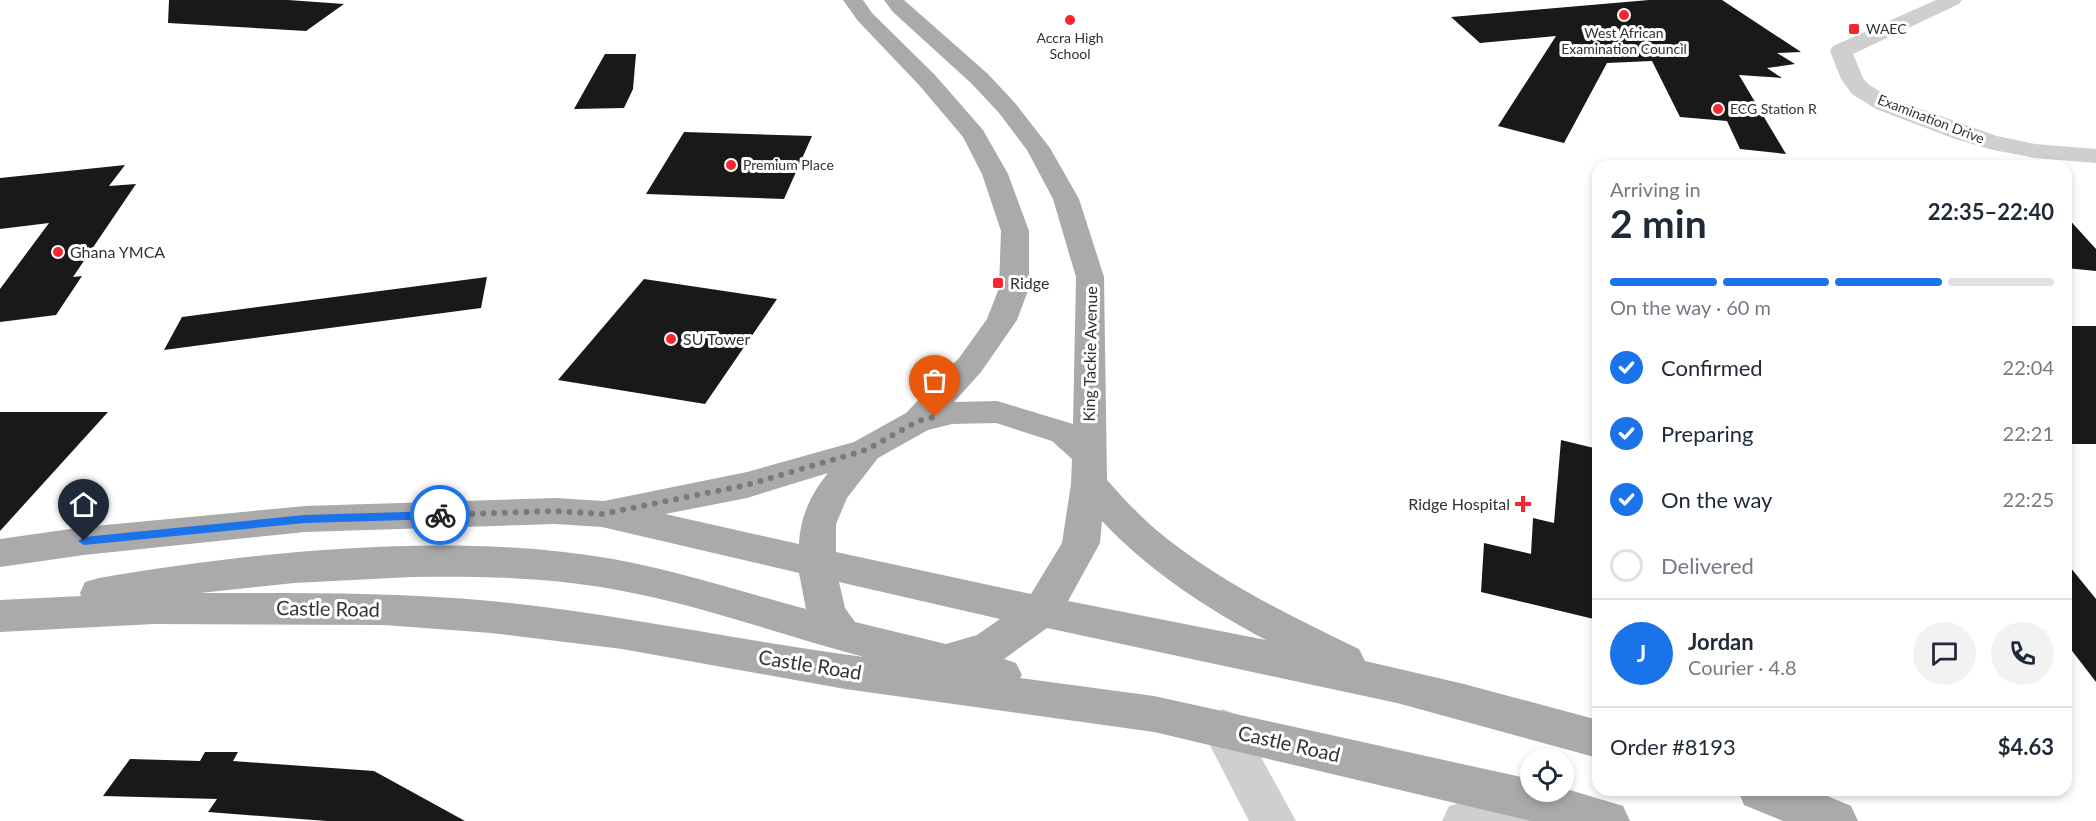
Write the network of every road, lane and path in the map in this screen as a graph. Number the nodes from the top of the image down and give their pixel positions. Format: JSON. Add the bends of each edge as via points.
{"nodes":[{"id":1,"x":853,"y":0,"type":"edge"},
{"id":2,"x":894,"y":0,"type":"edge"},
{"id":3,"x":1952,"y":0,"type":"edge"},
{"id":4,"x":2096,"y":156,"type":"edge"},
{"id":5,"x":918,"y":421,"type":"junction"},
{"id":6,"x":866,"y":450,"type":"junction"},
{"id":7,"x":1089,"y":470,"type":"junction"},
{"id":8,"x":602,"y":514,"type":"junction"},
{"id":9,"x":0,"y":553,"type":"edge"},
{"id":10,"x":817,"y":561,"type":"junction"},
{"id":11,"x":0,"y":611,"type":"edge"},
{"id":12,"x":1040,"y":612,"type":"junction"},
{"id":13,"x":0,"y":616,"type":"edge"},
{"id":14,"x":843,"y":636,"type":"junction"},
{"id":15,"x":947,"y":661,"type":"junction"},
{"id":16,"x":1387,"y":682,"type":"junction"},
{"id":17,"x":1154,"y":714,"type":"junction"},
{"id":18,"x":1223,"y":728,"type":"junction"},
{"id":19,"x":1592,"y":737,"type":"edge"},
{"id":20,"x":1775,"y":796,"type":"edge"},
{"id":21,"x":1520,"y":798,"type":"edge"},
{"id":22,"x":1539,"y":802,"type":"joint"},
{"id":23,"x":1273,"y":821,"type":"edge"},
{"id":24,"x":1465,"y":821,"type":"edge"},
{"id":25,"x":1607,"y":821,"type":"edge"},
{"id":26,"x":1835,"y":821,"type":"edge"}],
"edges":[{"from":1,"to":5,"type":"main road","via":[[974,135],[996,174],[1015,231],[1014,288],[1002,320],[970,365]]},
{"from":2,"to":7,"type":"main road","name":"King Tackie Avenue","via":[[1007,108],[1038,148],[1066,199],[1090,277]]},
{"from":3,"to":4,"type":"street","name":"Examination Drive","via":[[1841,51],[1860,89],[1884,104],[1984,140],[2036,151]]},
{"from":5,"to":6,"type":"main road"},
{"from":5,"to":7,"type":"main road","via":[[952,413],[998,412],[1064,433]]},
{"from":6,"to":8,"type":"main road","via":[[747,485]]},
{"from":6,"to":10,"type":"main road","via":[[832,493],[818,524]]},
{"from":7,"to":12,"type":"main road","name":"King Tackie Avenue","via":[[1081,543]]},
{"from":7,"to":16,"type":"main road","via":[[1144,539],[1216,593]]},
{"from":8,"to":9,"type":"main road","via":[[555,511],[305,519]]},
{"from":8,"to":10,"type":"main road"},
{"from":10,"to":12,"type":"main road"},
{"from":10,"to":14,"type":"main road","via":[[827,613]]},
{"from":11,"to":14,"type":"main road","via":[[142,585],[293,568],[362,563],[508,563],[615,575]]},
{"from":12,"to":15,"type":"main road","via":[[990,647]]},
{"from":12,"to":16,"type":"main road"},
{"from":13,"to":17,"type":"main road","name":"Castle Road","via":[[244,607],[384,609],[491,617],[622,633],[845,672]]},
{"from":14,"to":15,"type":"main road"},
{"from":15,"to":17,"type":"main road"},
{"from":16,"to":19,"type":"main road"},
{"from":17,"to":18,"type":"main road","name":"Castle Road"},
{"from":18,"to":21,"type":"main road","name":"Castle Road"},
{"from":18,"to":23,"type":"street"},
{"from":20,"to":26,"type":"main road"},
{"from":22,"to":24,"type":"street"},
{"from":22,"to":25,"type":"main road","name":"Castle Road"}]}
